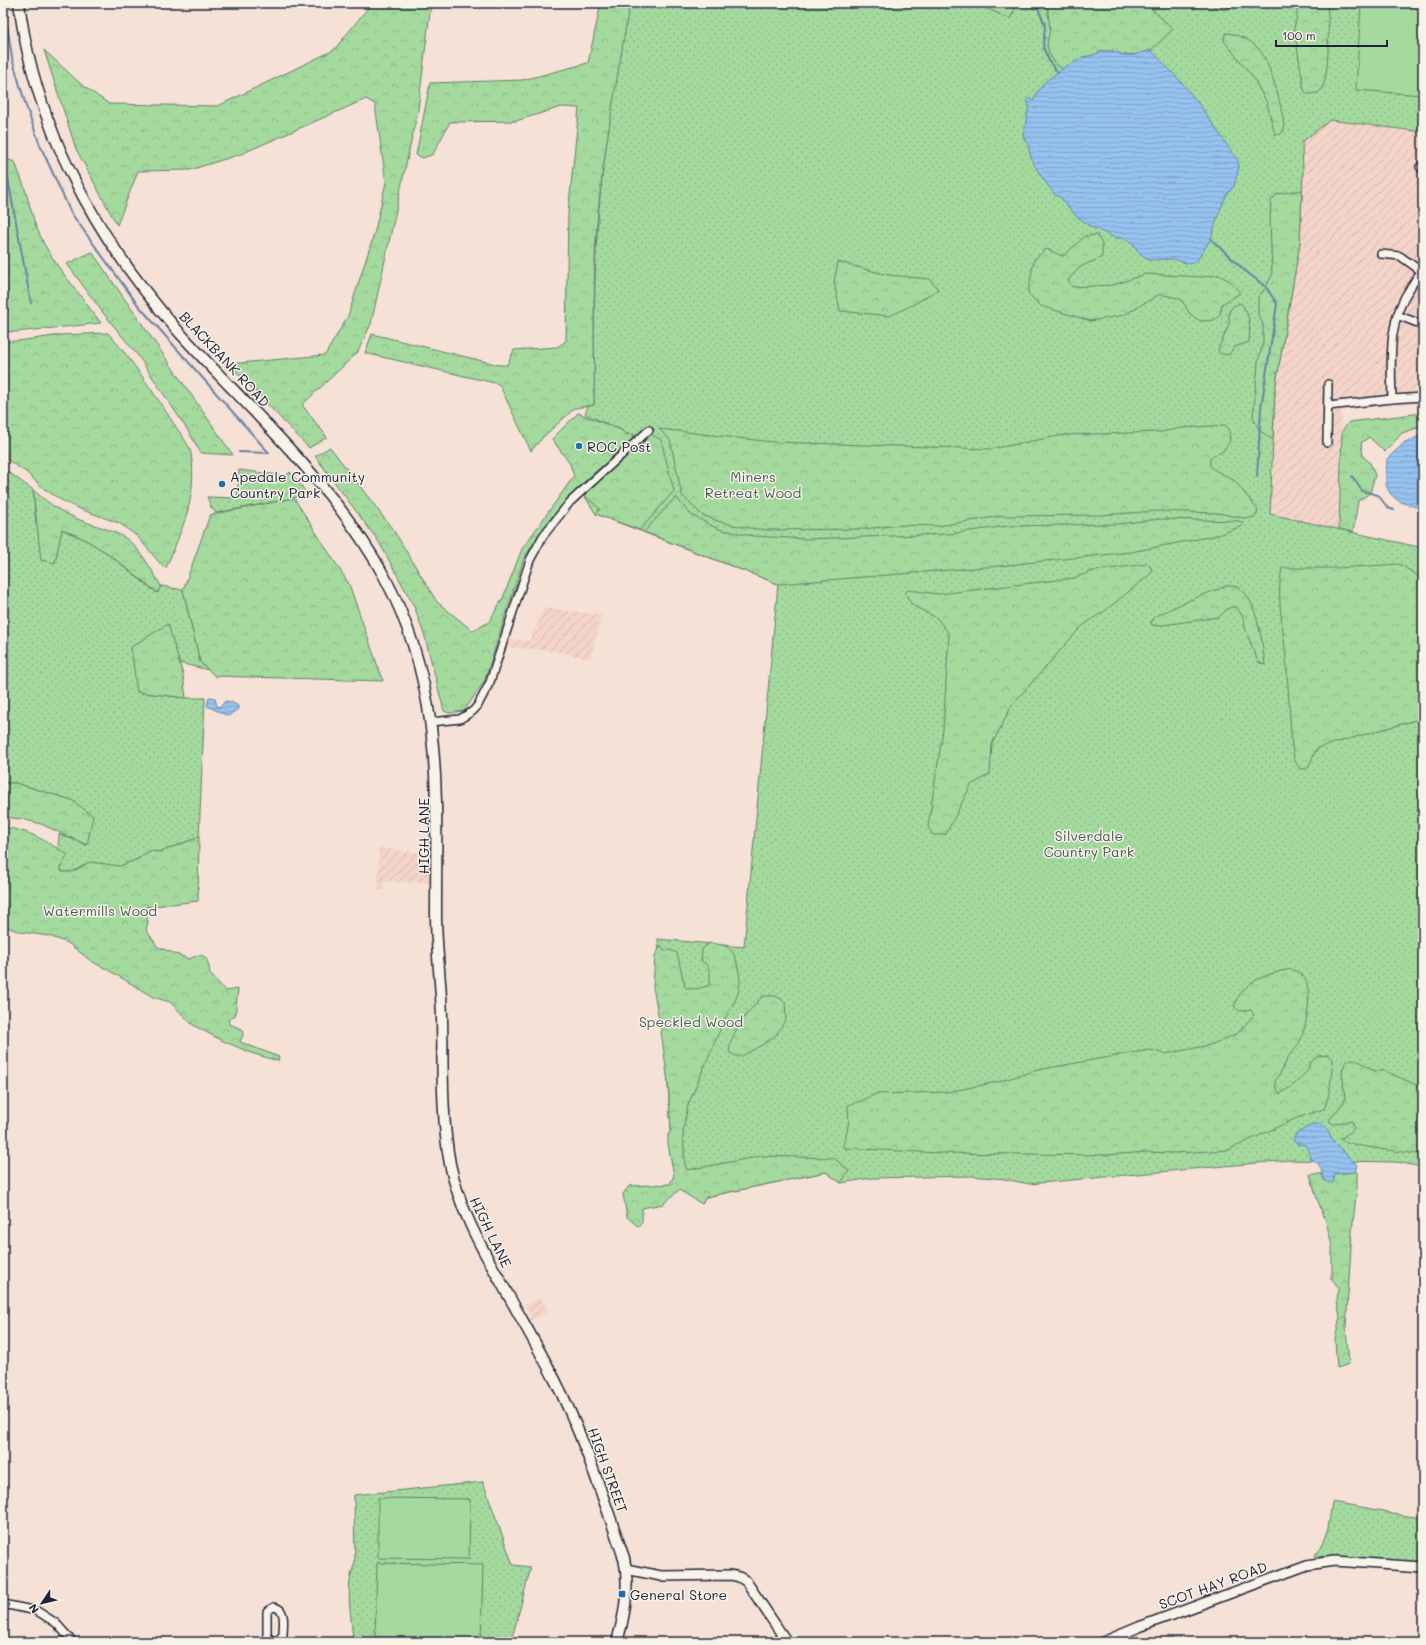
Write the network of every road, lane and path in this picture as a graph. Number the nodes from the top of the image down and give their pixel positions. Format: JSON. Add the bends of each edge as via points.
{"nodes":[{"id":1,"x":19,"y":3,"type":"edge"},
{"id":2,"x":1381,"y":254,"type":"dead end"},
{"id":3,"x":1422,"y":270,"type":"edge"},
{"id":4,"x":1397,"y":316,"type":"junction"},
{"id":5,"x":1423,"y":325,"type":"edge"},
{"id":6,"x":1328,"y":384,"type":"dead end"},
{"id":7,"x":1423,"y":397,"type":"edge"},
{"id":8,"x":1392,"y":399,"type":"junction"},
{"id":9,"x":1328,"y":406,"type":"junction"},
{"id":10,"x":649,"y":430,"type":"dead end"},
{"id":11,"x":1327,"y":444,"type":"dead end"},
{"id":12,"x":431,"y":722,"type":"junction"},
{"id":13,"x":521,"y":1319,"type":"joint"},
{"id":14,"x":1423,"y":1567,"type":"edge"},
{"id":15,"x":626,"y":1569,"type":"junction"},
{"id":16,"x":3,"y":1604,"type":"edge"},
{"id":17,"x":73,"y":1642,"type":"edge"},
{"id":18,"x":617,"y":1642,"type":"edge"},
{"id":19,"x":787,"y":1642,"type":"edge"},
{"id":20,"x":1103,"y":1642,"type":"edge"}],
"edges":[{"from":1,"to":12,"type":"main road","name":"BLACKBANK ROAD","via":[[39,94],[70,173],[91,213],[137,281],[162,312],[300,461],[365,544],[387,582],[408,629],[423,678]]},
{"from":2,"to":3,"type":"street","via":[[1400,256]]},
{"from":3,"to":4,"type":"street","via":[[1405,295]]},
{"from":4,"to":5,"type":"street"},
{"from":4,"to":8,"type":"street","via":[[1391,341]]},
{"from":6,"to":9,"type":"street"},
{"from":7,"to":8,"type":"street"},
{"from":8,"to":9,"type":"street"},
{"from":9,"to":11,"type":"street"},
{"from":10,"to":12,"type":"street","via":[[570,502],[543,536],[530,560],[490,682],[478,705],[460,719]]},
{"from":12,"to":13,"type":"main road","name":"HIGH LANE","via":[[436,768],[436,918],[441,980],[443,1098],[449,1158],[467,1220]]},
{"from":13,"to":15,"type":"main road","name":"HIGH STREET","via":[[556,1381],[573,1418]]},
{"from":14,"to":20,"type":"street","name":"SCOT HAY ROAD","via":[[1334,1561],[1307,1565]]},
{"from":15,"to":18,"type":"main road","name":"HIGH STREET","via":[[626,1600]]},
{"from":15,"to":19,"type":"street","via":[[661,1576],[739,1577],[753,1590]]},
{"from":16,"to":17,"type":"street","via":[[38,1611],[56,1623]]}]}
